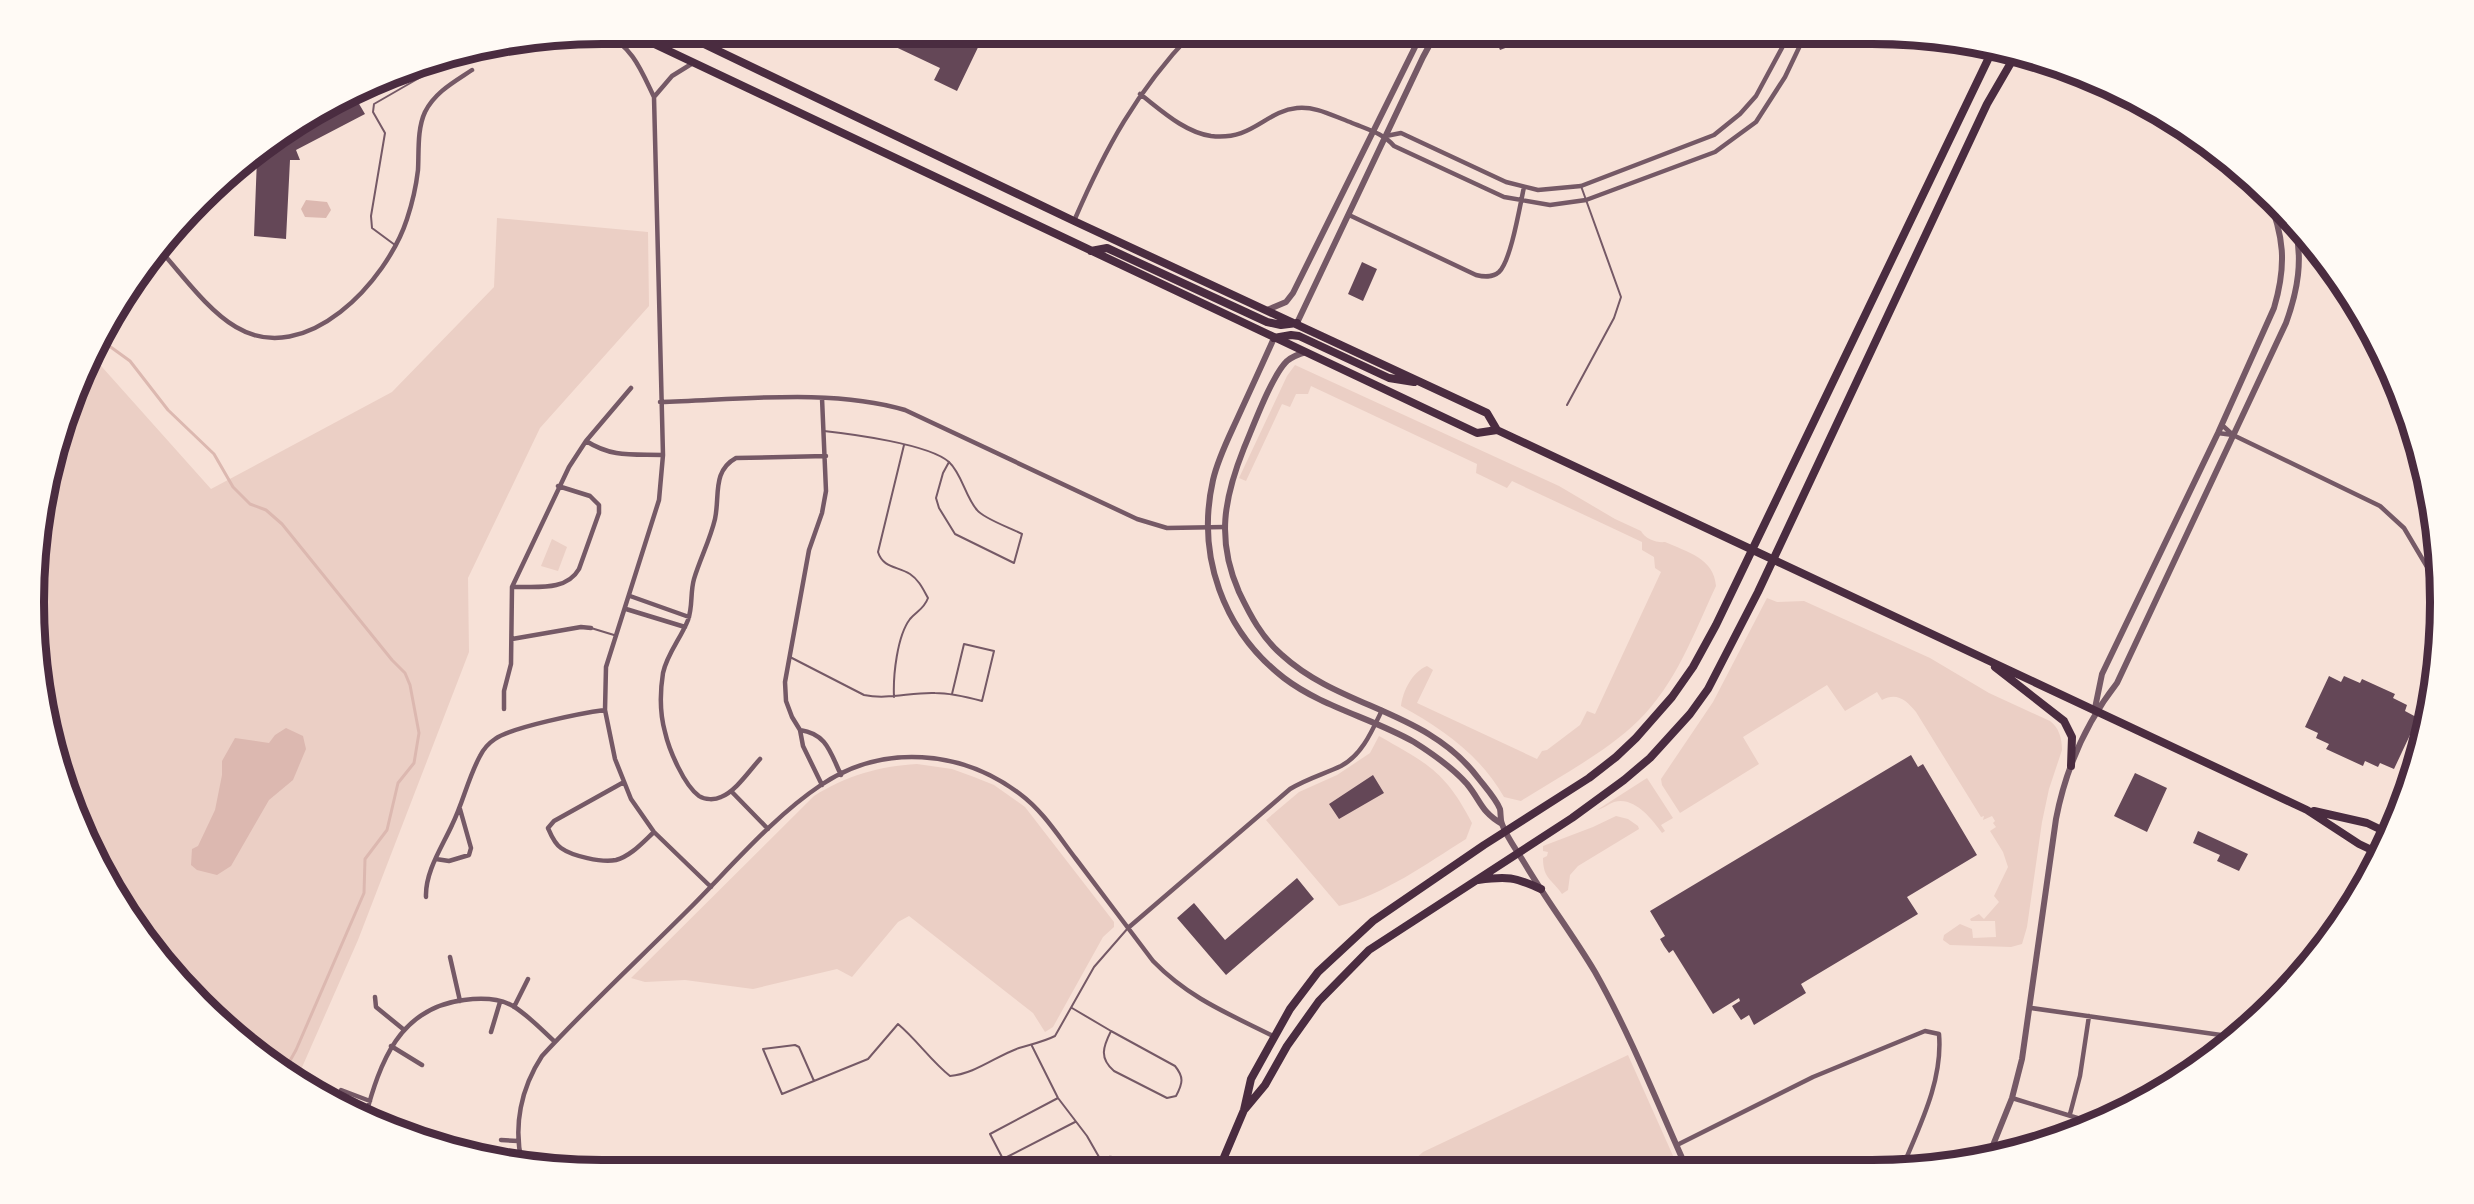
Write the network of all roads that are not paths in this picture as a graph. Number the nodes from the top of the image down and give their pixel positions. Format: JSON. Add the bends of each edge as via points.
{"nodes":[{"id":1,"x":623,"y":44,"type":"edge"},
{"id":2,"x":654,"y":44,"type":"edge"},
{"id":3,"x":704,"y":44,"type":"edge"},
{"id":4,"x":1183,"y":44,"type":"edge"},
{"id":5,"x":1416,"y":44,"type":"edge"},
{"id":6,"x":1431,"y":44,"type":"edge"},
{"id":7,"x":1784,"y":44,"type":"edge"},
{"id":8,"x":1801,"y":44,"type":"edge"},
{"id":9,"x":1990,"y":56,"type":"edge"},
{"id":10,"x":2012,"y":62,"type":"edge"},
{"id":11,"x":693,"y":63,"type":"junction"},
{"id":12,"x":433,"y":70,"type":"edge"},
{"id":13,"x":472,"y":70,"type":"dead end"},
{"id":14,"x":1140,"y":94,"type":"junction"},
{"id":15,"x":654,"y":97,"type":"junction"},
{"id":16,"x":1374,"y":132,"type":"junction"},
{"id":17,"x":1386,"y":136,"type":"junction"},
{"id":18,"x":1581,"y":186,"type":"junction"},
{"id":19,"x":1524,"y":187,"type":"junction"},
{"id":20,"x":1587,"y":200,"type":"junction"},
{"id":21,"x":1521,"y":201,"type":"junction"},
{"id":22,"x":1349,"y":214,"type":"junction"},
{"id":23,"x":2274,"y":214,"type":"edge"},
{"id":24,"x":1074,"y":220,"type":"junction"},
{"id":25,"x":2298,"y":241,"type":"edge"},
{"id":26,"x":396,"y":246,"type":"junction"},
{"id":27,"x":1090,"y":251,"type":"junction"},
{"id":28,"x":165,"y":255,"type":"edge"},
{"id":29,"x":1267,"y":310,"type":"junction"},
{"id":30,"x":1297,"y":323,"type":"junction"},
{"id":31,"x":1274,"y":338,"type":"junction"},
{"id":32,"x":1305,"y":352,"type":"junction"},
{"id":33,"x":1425,"y":384,"type":"junction"},
{"id":34,"x":631,"y":388,"type":"dead end"},
{"id":35,"x":822,"y":398,"type":"junction"},
{"id":36,"x":660,"y":402,"type":"junction"},
{"id":37,"x":1567,"y":405,"type":"dead end"},
{"id":38,"x":2222,"y":425,"type":"junction"},
{"id":39,"x":1497,"y":430,"type":"junction"},
{"id":40,"x":824,"y":431,"type":"junction"},
{"id":41,"x":2218,"y":434,"type":"junction"},
{"id":42,"x":2234,"y":435,"type":"junction"},
{"id":43,"x":586,"y":441,"type":"junction"},
{"id":44,"x":904,"y":445,"type":"junction"},
{"id":45,"x":663,"y":455,"type":"junction"},
{"id":46,"x":825,"y":456,"type":"junction"},
{"id":47,"x":949,"y":462,"type":"junction"},
{"id":48,"x":558,"y":486,"type":"junction"},
{"id":49,"x":1207,"y":527,"type":"junction"},
{"id":50,"x":1225,"y":527,"type":"junction"},
{"id":51,"x":1751,"y":549,"type":"junction"},
{"id":52,"x":1774,"y":560,"type":"junction"},
{"id":53,"x":2429,"y":570,"type":"edge"},
{"id":54,"x":512,"y":587,"type":"junction"},
{"id":55,"x":630,"y":596,"type":"junction"},
{"id":56,"x":626,"y":609,"type":"junction"},
{"id":57,"x":689,"y":617,"type":"junction"},
{"id":58,"x":685,"y":627,"type":"junction"},
{"id":59,"x":591,"y":628,"type":"joint"},
{"id":60,"x":616,"y":636,"type":"junction"},
{"id":61,"x":512,"y":639,"type":"junction"},
{"id":62,"x":788,"y":656,"type":"junction"},
{"id":63,"x":1982,"y":657,"type":"junction"},
{"id":64,"x":952,"y":694,"type":"junction"},
{"id":65,"x":894,"y":697,"type":"junction"},
{"id":66,"x":504,"y":709,"type":"dead end"},
{"id":67,"x":605,"y":710,"type":"junction"},
{"id":68,"x":1382,"y":710,"type":"junction"},
{"id":69,"x":2095,"y":710,"type":"junction"},
{"id":70,"x":1375,"y":724,"type":"junction"},
{"id":71,"x":800,"y":730,"type":"junction"},
{"id":72,"x":760,"y":759,"type":"dead end"},
{"id":73,"x":2070,"y":766,"type":"junction"},
{"id":74,"x":841,"y":775,"type":"junction"},
{"id":75,"x":624,"y":782,"type":"junction"},
{"id":76,"x":822,"y":785,"type":"junction"},
{"id":77,"x":731,"y":791,"type":"junction"},
{"id":78,"x":460,"y":808,"type":"junction"},
{"id":79,"x":2307,"y":810,"type":"junction"},
{"id":80,"x":1504,"y":827,"type":"junction"},
{"id":81,"x":768,"y":829,"type":"junction"},
{"id":82,"x":2382,"y":830,"type":"edge"},
{"id":83,"x":654,"y":832,"type":"junction"},
{"id":84,"x":2372,"y":850,"type":"edge"},
{"id":85,"x":1518,"y":852,"type":"junction"},
{"id":86,"x":436,"y":859,"type":"junction"},
{"id":87,"x":1474,"y":881,"type":"junction"},
{"id":88,"x":711,"y":887,"type":"junction"},
{"id":89,"x":1542,"y":889,"type":"junction"},
{"id":90,"x":426,"y":897,"type":"dead end"},
{"id":91,"x":1128,"y":928,"type":"junction"},
{"id":92,"x":450,"y":957,"type":"dead end"},
{"id":93,"x":528,"y":980,"type":"dead end"},
{"id":94,"x":375,"y":997,"type":"dead end"},
{"id":95,"x":459,"y":1000,"type":"junction"},
{"id":96,"x":500,"y":1002,"type":"junction"},
{"id":97,"x":514,"y":1007,"type":"junction"},
{"id":98,"x":1072,"y":1008,"type":"junction"},
{"id":99,"x":2031,"y":1008,"type":"junction"},
{"id":100,"x":2089,"y":1016,"type":"junction"},
{"id":101,"x":403,"y":1029,"type":"junction"},
{"id":102,"x":1112,"y":1031,"type":"junction"},
{"id":103,"x":491,"y":1032,"type":"dead end"},
{"id":104,"x":2224,"y":1035,"type":"edge"},
{"id":105,"x":1273,"y":1036,"type":"junction"},
{"id":106,"x":555,"y":1042,"type":"junction"},
{"id":107,"x":391,"y":1046,"type":"junction"},
{"id":108,"x":1032,"y":1046,"type":"junction"},
{"id":109,"x":422,"y":1065,"type":"dead end"},
{"id":110,"x":814,"y":1081,"type":"junction"},
{"id":111,"x":341,"y":1090,"type":"dead end"},
{"id":112,"x":1058,"y":1098,"type":"junction"},
{"id":113,"x":2013,"y":1098,"type":"junction"},
{"id":114,"x":370,"y":1101,"type":"junction"},
{"id":115,"x":368,"y":1109,"type":"edge"},
{"id":116,"x":1244,"y":1110,"type":"junction"},
{"id":117,"x":2070,"y":1114,"type":"junction"},
{"id":118,"x":2083,"y":1119,"type":"edge"},
{"id":119,"x":1076,"y":1122,"type":"junction"},
{"id":120,"x":501,"y":1140,"type":"dead end"},
{"id":121,"x":518,"y":1141,"type":"junction"},
{"id":122,"x":1677,"y":1145,"type":"junction"},
{"id":123,"x":1992,"y":1147,"type":"edge"},
{"id":124,"x":520,"y":1155,"type":"edge"},
{"id":125,"x":1099,"y":1158,"type":"junction"},
{"id":126,"x":1906,"y":1159,"type":"edge"},
{"id":127,"x":1094,"y":1160,"type":"edge"},
{"id":128,"x":1121,"y":1160,"type":"edge"},
{"id":129,"x":1223,"y":1160,"type":"edge"},
{"id":130,"x":1683,"y":1160,"type":"edge"}],
"edges":[{"from":1,"to":15,"type":"street","via":[[635,58]]},
{"from":2,"to":11,"type":"highway"},
{"from":3,"to":24,"type":"highway"},
{"from":4,"to":14,"type":"street"},
{"from":5,"to":16,"type":"street"},
{"from":6,"to":17,"type":"street"},
{"from":7,"to":18,"type":"street","via":[[1756,96],[1714,135]]},
{"from":8,"to":20,"type":"street","via":[[1756,122],[1715,152]]},
{"from":9,"to":51,"type":"highway"},
{"from":10,"to":52,"type":"highway","via":[[1987,104]]},
{"from":11,"to":15,"type":"street","via":[[672,76]]},
{"from":11,"to":27,"type":"highway"},
{"from":12,"to":26,"type":"lane","via":[[374,104],[373,112],[385,133],[372,228]]},
{"from":13,"to":26,"type":"street","via":[[440,91],[423,115],[414,196]]},
{"from":14,"to":16,"type":"street","via":[[1191,130],[1211,136],[1241,134],[1296,108],[1324,112]]},
{"from":14,"to":24,"type":"street","via":[[1106,150]]},
{"from":15,"to":36,"type":"street"},
{"from":16,"to":17,"type":"street"},
{"from":16,"to":29,"type":"street","via":[[1293,293],[1286,302]]},
{"from":17,"to":19,"type":"street","via":[[1401,133]]},
{"from":17,"to":21,"type":"street","via":[[1394,146],[1504,197]]},
{"from":17,"to":22,"type":"street"},
{"from":18,"to":19,"type":"street","via":[[1552,190]]},
{"from":18,"to":20,"type":"lane"},
{"from":19,"to":21,"type":"street"},
{"from":20,"to":21,"type":"street","via":[[1550,205]]},
{"from":20,"to":37,"type":"lane","via":[[1621,297],[1614,318]]},
{"from":21,"to":22,"type":"street","via":[[1507,258],[1498,273],[1484,277]]},
{"from":22,"to":30,"type":"street"},
{"from":23,"to":38,"type":"street","via":[[2282,240],[2280,289]]},
{"from":24,"to":29,"type":"highway"},
{"from":25,"to":42,"type":"street","via":[[2300,254],[2294,302]]},
{"from":26,"to":28,"type":"street","via":[[372,281],[328,321],[309,332],[279,337],[249,333],[224,319]]},
{"from":27,"to":30,"type":"highway","via":[[1107,248],[1267,322]]},
{"from":27,"to":31,"type":"highway"},
{"from":29,"to":30,"type":"highway"},
{"from":30,"to":33,"type":"highway"},
{"from":31,"to":32,"type":"highway"},
{"from":31,"to":33,"type":"highway","via":[[1299,336],[1389,378]]},
{"from":31,"to":49,"type":"street","via":[[1218,462]]},
{"from":32,"to":39,"type":"highway","via":[[1477,434]]},
{"from":32,"to":50,"type":"street","via":[[1280,369],[1249,435],[1228,492]]},
{"from":33,"to":39,"type":"highway","via":[[1487,413]]},
{"from":34,"to":43,"type":"street"},
{"from":35,"to":36,"type":"street"},
{"from":35,"to":40,"type":"street"},
{"from":35,"to":49,"type":"street","via":[[864,401],[905,410],[1144,522],[1167,528]]},
{"from":36,"to":45,"type":"street"},
{"from":38,"to":41,"type":"street"},
{"from":38,"to":42,"type":"street"},
{"from":39,"to":51,"type":"highway"},
{"from":40,"to":44,"type":"lane"},
{"from":40,"to":46,"type":"street"},
{"from":41,"to":42,"type":"street"},
{"from":41,"to":69,"type":"street","via":[[2102,674]]},
{"from":42,"to":53,"type":"street","via":[[2380,506],[2404,528]]},
{"from":42,"to":69,"type":"street","via":[[2117,682]]},
{"from":43,"to":45,"type":"street","via":[[602,451],[617,454]]},
{"from":43,"to":48,"type":"street"},
{"from":44,"to":47,"type":"lane"},
{"from":44,"to":65,"type":"lane","via":[[878,552],[880,560],[921,584],[928,598],[904,629],[893,675]]},
{"from":45,"to":55,"type":"street","via":[[659,500]]},
{"from":46,"to":57,"type":"street","via":[[736,458],[727,463],[721,471],[714,519],[694,580]]},
{"from":46,"to":62,"type":"street","via":[[822,513],[809,550]]},
{"from":47,"to":47,"type":"lane","via":[[978,512],[1022,534],[1014,563],[955,534],[936,498]]},
{"from":48,"to":54,"type":"street"},
{"from":48,"to":54,"type":"street","via":[[590,496],[599,505],[579,569],[574,577],[558,585]]},
{"from":49,"to":50,"type":"street"},
{"from":49,"to":70,"type":"street","via":[[1220,596],[1257,653],[1300,688]]},
{"from":50,"to":68,"type":"street","via":[[1235,583],[1267,640],[1305,674]]},
{"from":51,"to":52,"type":"highway"},
{"from":51,"to":80,"type":"highway","via":[[1703,649],[1655,717],[1589,778]]},
{"from":52,"to":63,"type":"highway"},
{"from":52,"to":85,"type":"highway","via":[[1708,688],[1672,735],[1624,780]]},
{"from":54,"to":61,"type":"street"},
{"from":55,"to":56,"type":"street"},
{"from":55,"to":57,"type":"street"},
{"from":56,"to":58,"type":"street"},
{"from":56,"to":60,"type":"street"},
{"from":57,"to":58,"type":"street"},
{"from":58,"to":77,"type":"street","via":[[663,672],[664,731],[672,755],[699,796],[708,800]]},
{"from":59,"to":60,"type":"lane"},
{"from":59,"to":61,"type":"street"},
{"from":60,"to":67,"type":"street","via":[[606,667]]},
{"from":61,"to":66,"type":"street"},
{"from":62,"to":65,"type":"lane","via":[[864,695]]},
{"from":62,"to":71,"type":"street","via":[[786,701]]},
{"from":63,"to":69,"type":"highway"},
{"from":63,"to":73,"type":"highway","via":[[2064,721],[2072,737]]},
{"from":64,"to":64,"type":"lane","via":[[982,701],[994,651],[964,644]]},
{"from":64,"to":65,"type":"lane"},
{"from":67,"to":75,"type":"street"},
{"from":67,"to":78,"type":"street","via":[[580,713],[496,738],[480,757]]},
{"from":68,"to":70,"type":"street"},
{"from":68,"to":80,"type":"street","via":[[1420,727],[1466,763],[1499,808]]},
{"from":69,"to":73,"type":"street"},
{"from":69,"to":79,"type":"highway"},
{"from":70,"to":80,"type":"street","via":[[1412,741],[1447,764],[1469,787],[1488,816]]},
{"from":70,"to":91,"type":"street","via":[[1354,757],[1290,789]]},
{"from":71,"to":74,"type":"street","via":[[824,740]]},
{"from":71,"to":76,"type":"street","via":[[803,746]]},
{"from":72,"to":77,"type":"street"},
{"from":73,"to":99,"type":"street","via":[[2056,819]]},
{"from":74,"to":76,"type":"street"},
{"from":74,"to":91,"type":"street","via":[[881,760],[921,756],[985,773],[1037,809]]},
{"from":75,"to":83,"type":"street"},
{"from":75,"to":83,"type":"street","via":[[554,821],[548,828],[553,839],[561,848],[591,859],[618,860]]},
{"from":76,"to":81,"type":"street"},
{"from":77,"to":81,"type":"street"},
{"from":78,"to":86,"type":"street"},
{"from":78,"to":86,"type":"street","via":[[471,848],[469,855],[449,861]]},
{"from":79,"to":82,"type":"highway"},
{"from":79,"to":84,"type":"highway"},
{"from":80,"to":85,"type":"street"},
{"from":80,"to":105,"type":"highway","via":[[1354,937],[1318,972]]},
{"from":81,"to":88,"type":"street"},
{"from":83,"to":88,"type":"street"},
{"from":85,"to":87,"type":"highway"},
{"from":85,"to":89,"type":"street"},
{"from":86,"to":90,"type":"street"},
{"from":87,"to":89,"type":"highway","via":[[1504,876]]},
{"from":87,"to":116,"type":"highway","via":[[1374,946],[1343,974],[1307,1017],[1265,1085]]},
{"from":88,"to":106,"type":"street"},
{"from":89,"to":122,"type":"street","via":[[1612,1004]]},
{"from":91,"to":98,"type":"lane","via":[[1094,967]]},
{"from":91,"to":105,"type":"street","via":[[1153,961],[1185,991]]},
{"from":92,"to":95,"type":"street"},
{"from":93,"to":97,"type":"street"},
{"from":94,"to":101,"type":"street","via":[[376,1007]]},
{"from":95,"to":96,"type":"street"},
{"from":95,"to":101,"type":"street","via":[[429,1010]]},
{"from":96,"to":97,"type":"street"},
{"from":96,"to":103,"type":"street"},
{"from":97,"to":106,"type":"street"},
{"from":98,"to":102,"type":"lane"},
{"from":98,"to":108,"type":"lane","via":[[1055,1036]]},
{"from":99,"to":100,"type":"street"},
{"from":99,"to":113,"type":"street"},
{"from":100,"to":104,"type":"street"},
{"from":100,"to":117,"type":"street"},
{"from":101,"to":107,"type":"street"},
{"from":102,"to":102,"type":"lane","via":[[1175,1066],[1181,1073],[1182,1084],[1176,1096],[1167,1098],[1107,1065],[1104,1046]]},
{"from":105,"to":116,"type":"highway","via":[[1251,1079]]},
{"from":106,"to":121,"type":"street","via":[[527,1083]]},
{"from":107,"to":109,"type":"street"},
{"from":107,"to":114,"type":"street"},
{"from":108,"to":110,"type":"lane","via":[[950,1076],[898,1024],[868,1059]]},
{"from":108,"to":112,"type":"lane"},
{"from":110,"to":110,"type":"lane","via":[[799,1047],[763,1049],[782,1094]]},
{"from":111,"to":114,"type":"street"},
{"from":112,"to":119,"type":"lane"},
{"from":112,"to":119,"type":"lane","via":[[990,1134],[1003,1158]]},
{"from":113,"to":117,"type":"street"},
{"from":113,"to":123,"type":"street"},
{"from":114,"to":115,"type":"street"},
{"from":116,"to":129,"type":"highway"},
{"from":117,"to":118,"type":"street"},
{"from":119,"to":125,"type":"lane"},
{"from":120,"to":121,"type":"street"},
{"from":121,"to":124,"type":"street"},
{"from":122,"to":126,"type":"street","via":[[1813,1077],[1926,1030],[1939,1035],[1941,1054],[1926,1112]]},
{"from":122,"to":130,"type":"street"},
{"from":125,"to":127,"type":"street"},
{"from":125,"to":128,"type":"street"}]}
